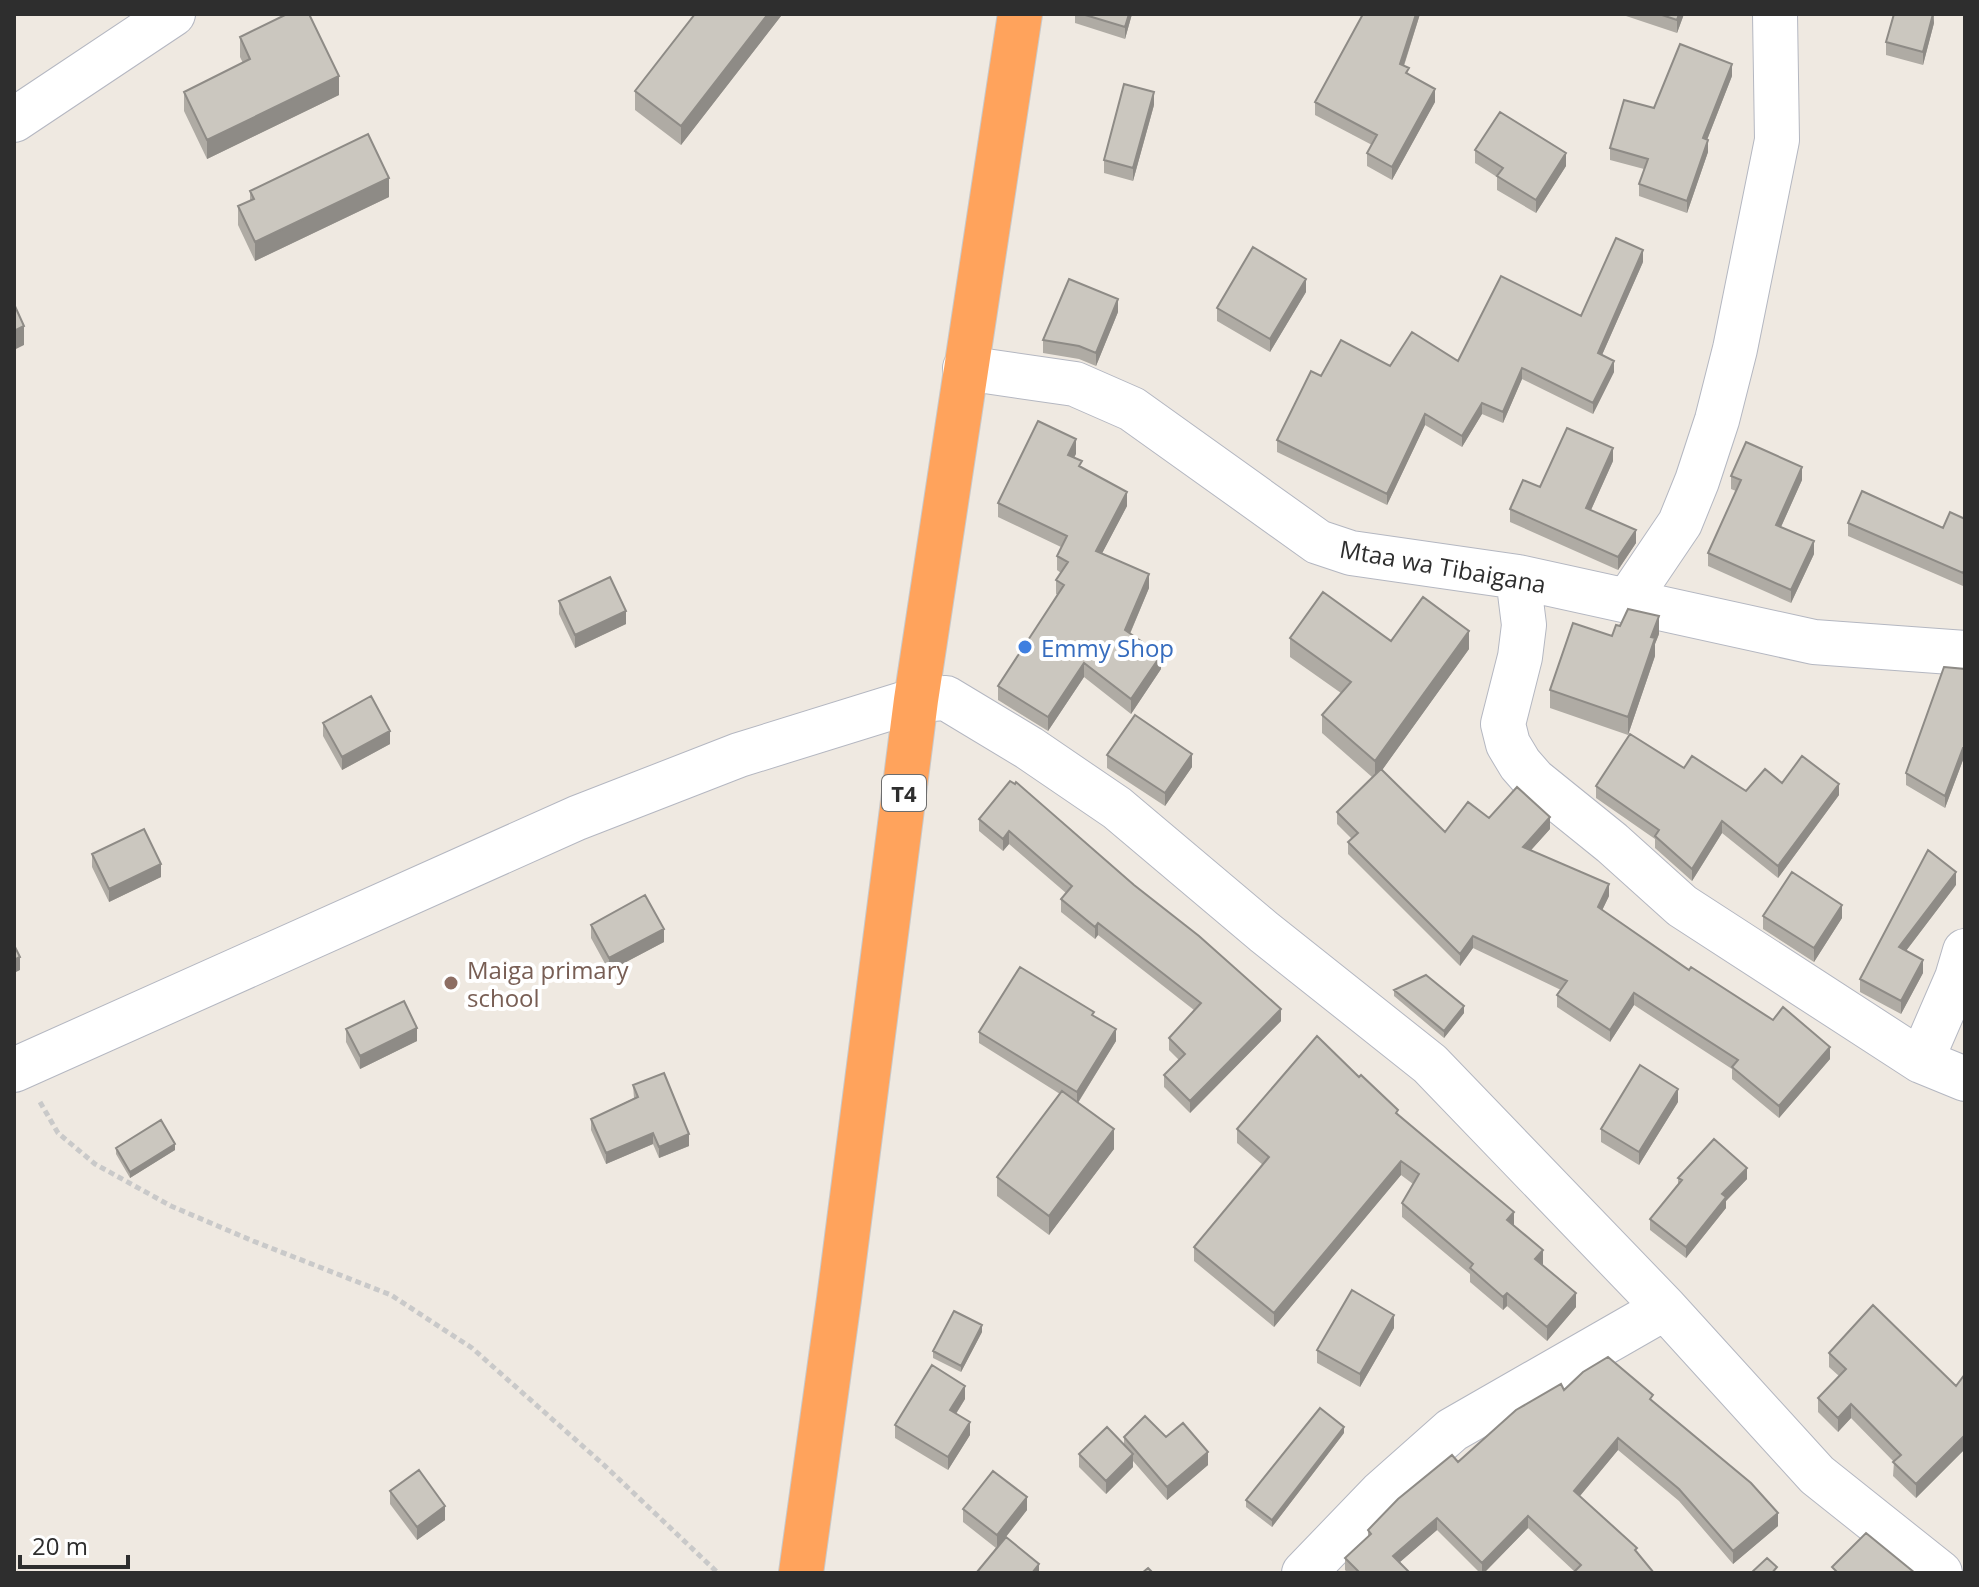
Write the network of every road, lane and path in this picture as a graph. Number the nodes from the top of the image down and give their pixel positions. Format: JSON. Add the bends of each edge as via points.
{"nodes":[{"id":1,"x":173,"y":14,"type":"edge"},
{"id":2,"x":1020,"y":14,"type":"edge"},
{"id":3,"x":1775,"y":14,"type":"edge"},
{"id":4,"x":14,"y":120,"type":"edge"},
{"id":5,"x":965,"y":368,"type":"junction"},
{"id":6,"x":1518,"y":577,"type":"junction"},
{"id":7,"x":1628,"y":600,"type":"junction"},
{"id":8,"x":1965,"y":653,"type":"edge"},
{"id":9,"x":916,"y":700,"type":"junction"},
{"id":10,"x":1965,"y":951,"type":"edge"},
{"id":11,"x":1921,"y":1061,"type":"junction"},
{"id":12,"x":17,"y":1069,"type":"edge"},
{"id":13,"x":1965,"y":1079,"type":"edge"},
{"id":14,"x":1665,"y":1308,"type":"junction"},
{"id":15,"x":718,"y":1573,"type":"edge"},
{"id":16,"x":801,"y":1573,"type":"edge"},
{"id":17,"x":1304,"y":1573,"type":"edge"},
{"id":18,"x":1940,"y":1573,"type":"edge"}],
"edges":[{"from":1,"to":4,"type":"street"},
{"from":2,"to":5,"type":"highway","number":"T4"},
{"from":3,"to":7,"type":"street","via":[[1777,140],[1735,349],[1717,420],[1680,523]]},
{"from":5,"to":6,"type":"street","name":"Mtaa wa Tibaigana","via":[[1075,384],[1132,409],[1318,542],[1351,553]]},
{"from":5,"to":9,"type":"highway","number":"T4"},
{"from":6,"to":7,"type":"street","name":"Mtaa wa Tibaigana"},
{"from":6,"to":11,"type":"street","via":[[1524,625],[1503,724],[1520,764],[1682,906]]},
{"from":7,"to":8,"type":"street","name":"Mtaa wa Tibaigana","via":[[1814,642]]},
{"from":9,"to":12,"type":"street","via":[[739,755],[577,818]]},
{"from":9,"to":14,"type":"street","via":[[946,698],[1117,808],[1430,1064]]},
{"from":9,"to":16,"type":"highway","number":"T4"},
{"from":10,"to":11,"type":"street"},
{"from":11,"to":13,"type":"street"},
{"from":12,"to":15,"type":"path","via":[[58,1133],[95,1164],[171,1206],[391,1295],[472,1348]]},
{"from":14,"to":17,"type":"street","via":[[1452,1430],[1381,1493]]},
{"from":14,"to":18,"type":"street","via":[[1817,1475]]}]}
